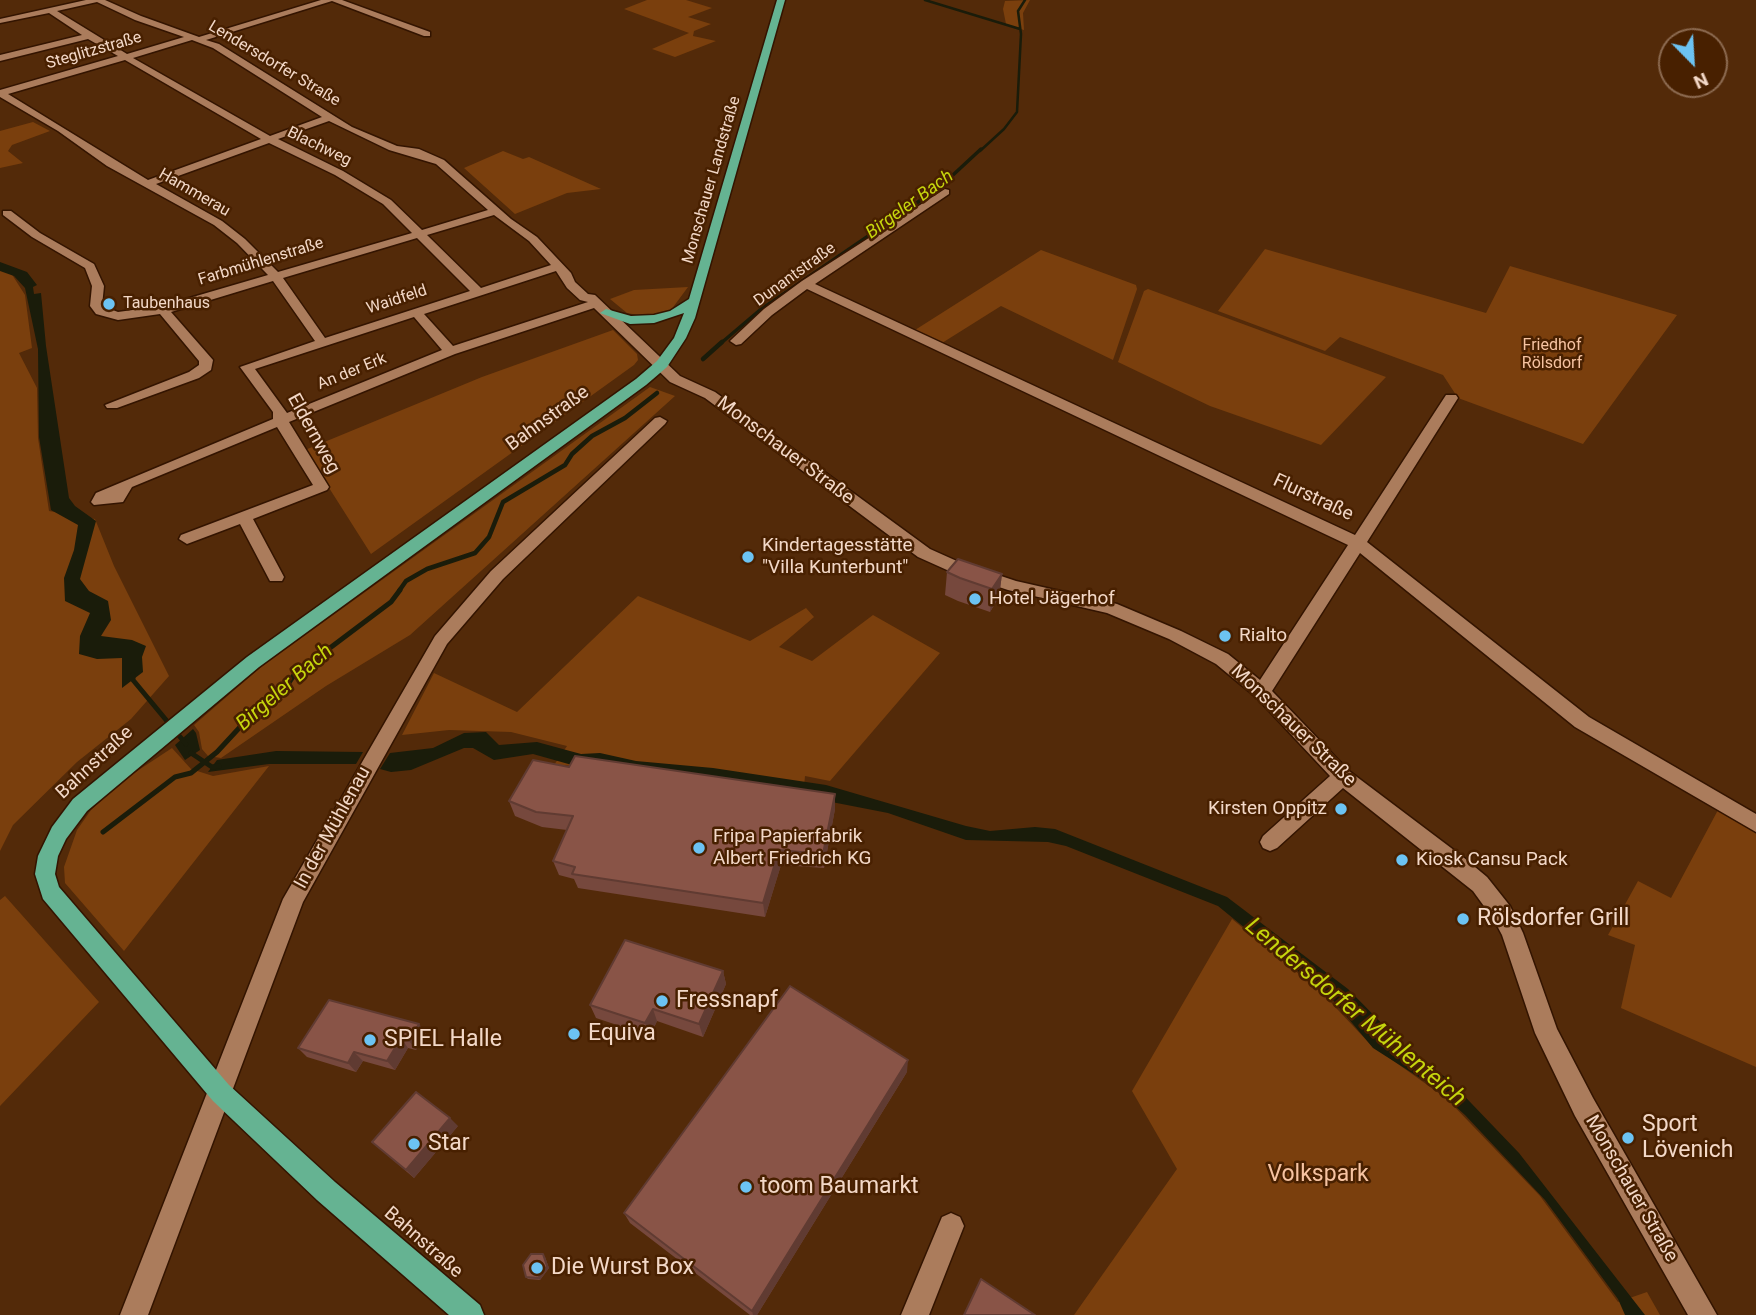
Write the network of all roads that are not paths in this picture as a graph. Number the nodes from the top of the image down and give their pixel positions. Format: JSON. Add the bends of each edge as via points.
{"nodes":[{"id":1,"x":98,"y":0,"type":"edge"},
{"id":2,"x":305,"y":0,"type":"edge"},
{"id":3,"x":329,"y":0,"type":"edge"},
{"id":4,"x":335,"y":0,"type":"edge"},
{"id":5,"x":372,"y":0,"type":"edge"},
{"id":6,"x":781,"y":0,"type":"edge"},
{"id":7,"x":315,"y":5,"type":"junction"},
{"id":8,"x":352,"y":6,"type":"junction"},
{"id":9,"x":50,"y":10,"type":"junction"},
{"id":10,"x":0,"y":21,"type":"edge"},
{"id":11,"x":427,"y":34,"type":"dead end"},
{"id":12,"x":89,"y":36,"type":"junction"},
{"id":13,"x":198,"y":38,"type":"junction"},
{"id":14,"x":126,"y":56,"type":"junction"},
{"id":15,"x":0,"y":58,"type":"edge"},
{"id":16,"x":0,"y":93,"type":"edge"},
{"id":17,"x":330,"y":117,"type":"junction"},
{"id":18,"x":269,"y":139,"type":"junction"},
{"id":19,"x":147,"y":184,"type":"junction"},
{"id":20,"x":945,"y":192,"type":"dead end"},
{"id":21,"x":2,"y":211,"type":"edge"},
{"id":22,"x":497,"y":211,"type":"junction"},
{"id":23,"x":421,"y":233,"type":"junction"},
{"id":24,"x":563,"y":271,"type":"junction"},
{"id":25,"x":275,"y":276,"type":"junction"},
{"id":26,"x":806,"y":284,"type":"junction"},
{"id":27,"x":478,"y":292,"type":"junction"},
{"id":28,"x":694,"y":301,"type":"junction"},
{"id":29,"x":598,"y":305,"type":"junction"},
{"id":30,"x":163,"y":310,"type":"junction"},
{"id":31,"x":416,"y":312,"type":"junction"},
{"id":32,"x":736,"y":341,"type":"dead end"},
{"id":33,"x":322,"y":342,"type":"junction"},
{"id":34,"x":450,"y":351,"type":"junction"},
{"id":35,"x":662,"y":363,"type":"junction"},
{"id":36,"x":247,"y":367,"type":"joint"},
{"id":37,"x":1451,"y":398,"type":"dead end"},
{"id":38,"x":112,"y":405,"type":"dead end"},
{"id":39,"x":280,"y":420,"type":"junction"},
{"id":40,"x":660,"y":421,"type":"dead end"},
{"id":41,"x":126,"y":484,"type":"dead end"},
{"id":42,"x":244,"y":518,"type":"junction"},
{"id":43,"x":187,"y":539,"type":"dead end"},
{"id":44,"x":1358,"y":543,"type":"junction"},
{"id":45,"x":276,"y":576,"type":"dead end"},
{"id":46,"x":1262,"y":692,"type":"junction"},
{"id":47,"x":1342,"y":777,"type":"junction"},
{"id":48,"x":1756,"y":824,"type":"edge"},
{"id":49,"x":1270,"y":842,"type":"dead end"},
{"id":50,"x":221,"y":1093,"type":"junction"},
{"id":51,"x":951,"y":1226,"type":"dead end"},
{"id":52,"x":134,"y":1315,"type":"edge"},
{"id":53,"x":470,"y":1315,"type":"edge"},
{"id":54,"x":915,"y":1315,"type":"edge"},
{"id":55,"x":1703,"y":1315,"type":"edge"}],
"edges":[{"from":1,"to":9,"type":"street"},
{"from":1,"to":13,"type":"street","name":"Lendersdorfer Straße"},
{"from":2,"to":7,"type":"street"},
{"from":3,"to":7,"type":"street","name":"Steglitzstraße"},
{"from":4,"to":8,"type":"street"},
{"from":5,"to":8,"type":"street"},
{"from":6,"to":28,"type":"main road","name":"Monschauer Landstraße"},
{"from":7,"to":13,"type":"street","name":"Steglitzstraße"},
{"from":8,"to":11,"type":"street"},
{"from":9,"to":10,"type":"street"},
{"from":9,"to":12,"type":"street","name":"Blachweg"},
{"from":12,"to":14,"type":"street","name":"Blachweg"},
{"from":12,"to":15,"type":"street"},
{"from":13,"to":14,"type":"street","name":"Steglitzstraße"},
{"from":13,"to":17,"type":"street","name":"Lendersdorfer Straße"},
{"from":14,"to":16,"type":"street","name":"Steglitzstraße"},
{"from":14,"to":18,"type":"street","name":"Blachweg"},
{"from":16,"to":19,"type":"street","name":"Hammerau"},
{"from":17,"to":18,"type":"street"},
{"from":17,"to":22,"type":"street","name":"Lendersdorfer Straße","via":[[393,148],[440,162]]},
{"from":18,"to":19,"type":"street"},
{"from":18,"to":23,"type":"street","name":"Blachweg","via":[[387,202]]},
{"from":19,"to":25,"type":"street","name":"Hammerau","via":[[218,223]]},
{"from":20,"to":26,"type":"street","name":"Dunantstraße"},
{"from":21,"to":30,"type":"street","name":"Farbmühlenstraße","via":[[90,266],[100,311],[118,316]]},
{"from":22,"to":23,"type":"street","name":"Farbmühlenstraße"},
{"from":22,"to":24,"type":"street","name":"Lendersdorfer Straße"},
{"from":23,"to":25,"type":"street","name":"Farbmühlenstraße"},
{"from":23,"to":27,"type":"street","name":"Blachweg"},
{"from":24,"to":27,"type":"street","name":"Waidfeld"},
{"from":24,"to":29,"type":"street","name":"Lendersdorfer Straße","via":[[583,297]]},
{"from":25,"to":30,"type":"street","name":"Farbmühlenstraße"},
{"from":25,"to":33,"type":"street","name":"Hammerau"},
{"from":26,"to":32,"type":"street","name":"Dunantstraße"},
{"from":26,"to":44,"type":"street","name":"Flurstraße"},
{"from":27,"to":31,"type":"street","name":"Waidfeld"},
{"from":28,"to":29,"type":"main road","via":[[674,314],[654,319],[630,320]]},
{"from":28,"to":35,"type":"main road","name":"Monschauer Landstraße","via":[[680,338]]},
{"from":29,"to":34,"type":"street","name":"An der Erk"},
{"from":29,"to":35,"type":"street","name":"Lendersdorfer Straße"},
{"from":30,"to":38,"type":"street","via":[[206,360],[206,366],[194,375]]},
{"from":31,"to":33,"type":"street","name":"Waidfeld"},
{"from":31,"to":34,"type":"street"},
{"from":33,"to":36,"type":"street","name":"Waidfeld"},
{"from":34,"to":39,"type":"street","name":"An der Erk"},
{"from":35,"to":46,"type":"street","name":"Monschauer Straße","via":[[669,374],[702,390],[924,553],[983,577],[1138,619],[1222,659]]},
{"from":35,"to":50,"type":"main road","name":"Bahnstraße","via":[[253,662],[80,805],[59,833],[45,874],[50,892]]},
{"from":36,"to":39,"type":"street","name":"Eldernweg","via":[[280,412]]},
{"from":37,"to":44,"type":"street"},
{"from":39,"to":41,"type":"street","name":"An der Erk"},
{"from":39,"to":42,"type":"street","name":"Eldernweg","via":[[322,487]]},
{"from":40,"to":50,"type":"street","name":"In der Mühlenau","via":[[479,594],[441,640],[294,899]]},
{"from":42,"to":43,"type":"street","name":"Eldernweg"},
{"from":42,"to":45,"type":"street"},
{"from":44,"to":46,"type":"street"},
{"from":44,"to":48,"type":"street","name":"Flurstraße","via":[[1582,722]]},
{"from":46,"to":47,"type":"street","name":"Monschauer Straße"},
{"from":47,"to":49,"type":"street"},
{"from":47,"to":55,"type":"street","name":"Monschauer Straße","via":[[1456,863],[1502,913],[1547,1032],[1584,1107]]},
{"from":50,"to":52,"type":"street","name":"In der Mühlenau"},
{"from":50,"to":53,"type":"main road","name":"Bahnstraße"},
{"from":51,"to":54,"type":"street"}]}
